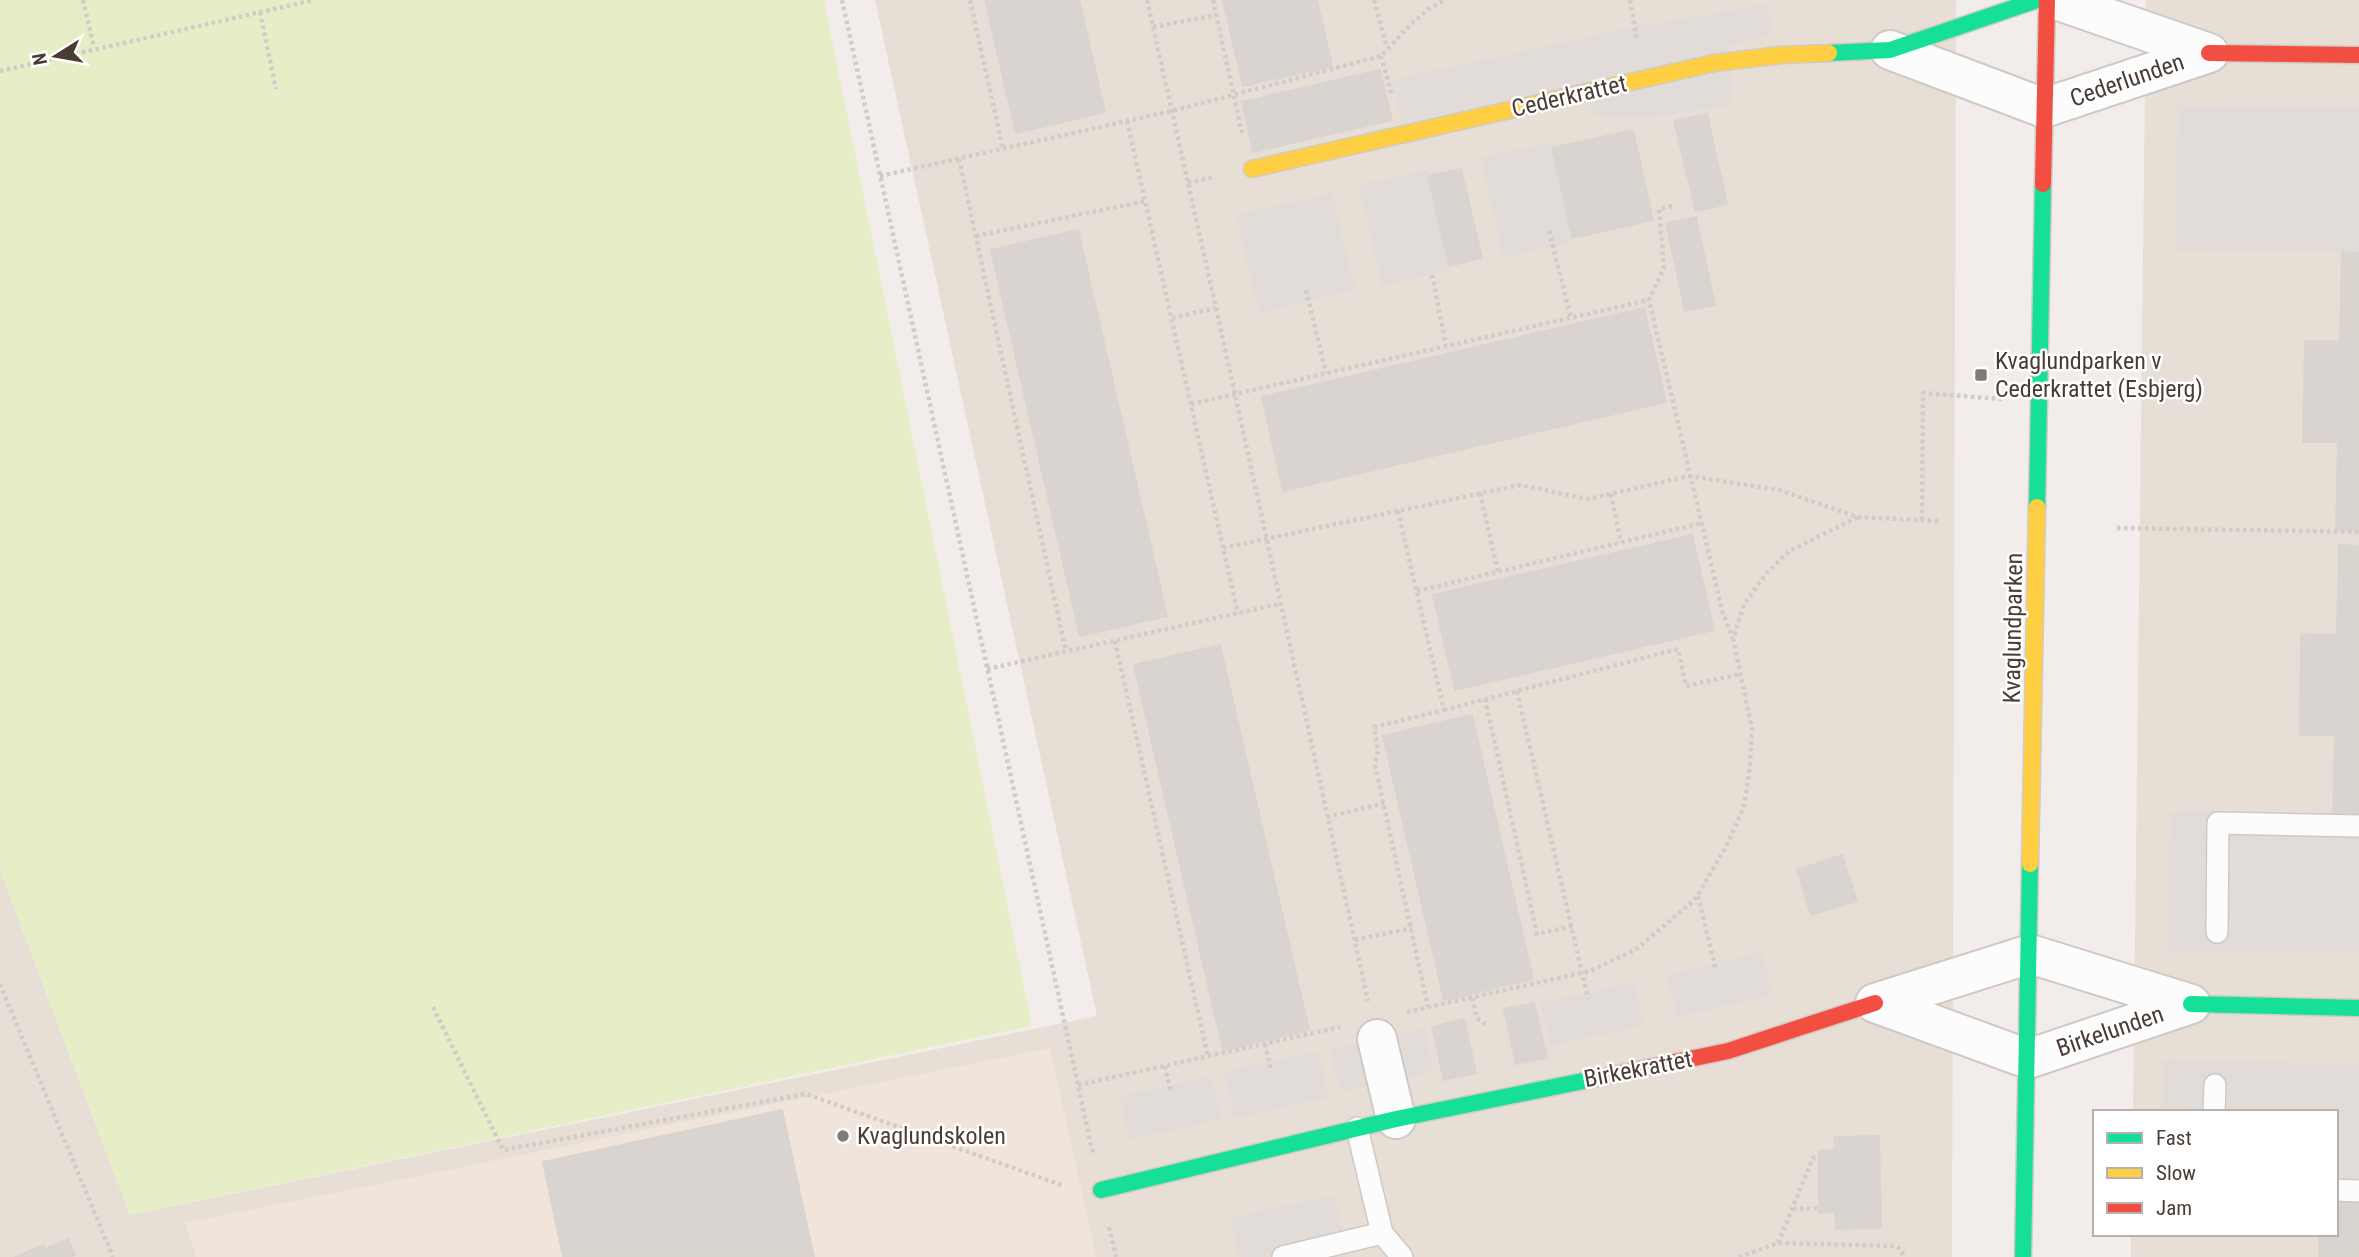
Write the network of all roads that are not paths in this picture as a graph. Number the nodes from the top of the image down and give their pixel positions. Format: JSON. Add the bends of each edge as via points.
{"nodes":[{"id":1,"x":2037,"y":0,"type":"edge"},
{"id":2,"x":2047,"y":0,"type":"edge"},
{"id":3,"x":2056,"y":0,"type":"edge"},
{"id":4,"x":1890,"y":50,"type":"junction"},
{"id":5,"x":2209,"y":53,"type":"junction"},
{"id":6,"x":2359,"y":55,"type":"edge"},
{"id":7,"x":2044,"y":108,"type":"junction"},
{"id":8,"x":1252,"y":169,"type":"dead end"},
{"id":9,"x":2359,"y":826,"type":"edge"},
{"id":10,"x":2217,"y":932,"type":"dead end"},
{"id":11,"x":2030,"y":954,"type":"junction"},
{"id":12,"x":1875,"y":1003,"type":"junction"},
{"id":13,"x":2191,"y":1004,"type":"junction"},
{"id":14,"x":2359,"y":1008,"type":"edge"},
{"id":15,"x":1375,"y":1030,"type":"road end"},
{"id":16,"x":2028,"y":1059,"type":"junction"},
{"id":17,"x":2215,"y":1085,"type":"dead end"},
{"id":18,"x":2214,"y":1110,"type":"edge"},
{"id":19,"x":1396,"y":1119,"type":"junction"},
{"id":20,"x":1357,"y":1128,"type":"junction"},
{"id":21,"x":1101,"y":1190,"type":"road end"},
{"id":22,"x":2338,"y":1190,"type":"edge"},
{"id":23,"x":2359,"y":1191,"type":"edge"},
{"id":24,"x":1382,"y":1233,"type":"junction"},
{"id":25,"x":1283,"y":1257,"type":"edge"},
{"id":26,"x":1402,"y":1257,"type":"edge"},
{"id":27,"x":2024,"y":1257,"type":"edge"}],
"edges":[{"from":1,"to":4,"type":"street","name":"Cederkrattet"},
{"from":2,"to":7,"type":"street","name":"Kvaglundparken"},
{"from":3,"to":5,"type":"street","name":"Cederlunden"},
{"from":4,"to":7,"type":"street","name":"Cederkrattet"},
{"from":4,"to":8,"type":"street","name":"Cederkrattet","via":[[1713,63]]},
{"from":5,"to":6,"type":"street","name":"Cederlunden"},
{"from":5,"to":7,"type":"street","name":"Cederlunden"},
{"from":7,"to":11,"type":"street","name":"Kvaglundparken"},
{"from":9,"to":10,"type":"lane","via":[[2218,823]]},
{"from":11,"to":12,"type":"street","name":"Birkekrattet"},
{"from":11,"to":13,"type":"street","name":"Birkelunden"},
{"from":11,"to":16,"type":"street","name":"Kvaglundparken"},
{"from":12,"to":16,"type":"street"},
{"from":12,"to":19,"type":"street","name":"Birkekrattet","via":[[1728,1051]]},
{"from":13,"to":14,"type":"street","name":"Birkelunden"},
{"from":13,"to":16,"type":"street","name":"Birkelunden"},
{"from":15,"to":19,"type":"street"},
{"from":16,"to":27,"type":"street","name":"Kvaglundparken"},
{"from":17,"to":18,"type":"lane"},
{"from":19,"to":20,"type":"street","name":"Birkekrattet"},
{"from":20,"to":21,"type":"street","name":"Birkekrattet"},
{"from":20,"to":24,"type":"lane"},
{"from":22,"to":23,"type":"lane"},
{"from":24,"to":25,"type":"lane"},
{"from":24,"to":26,"type":"lane"}]}
